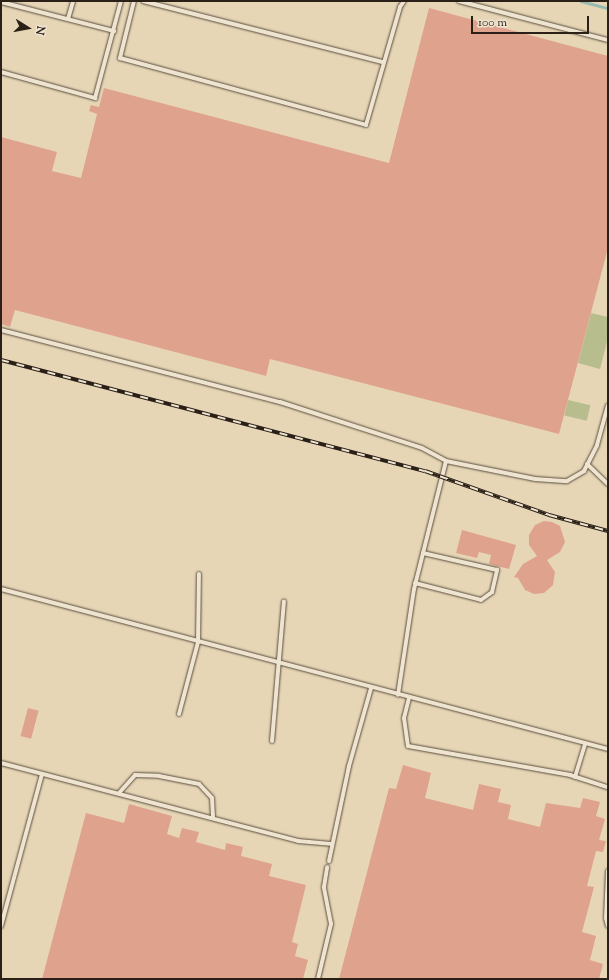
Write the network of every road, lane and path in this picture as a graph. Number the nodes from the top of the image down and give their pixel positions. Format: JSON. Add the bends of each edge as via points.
{"nodes":[{"id":1,"x":73,"y":1,"type":"edge"},
{"id":2,"x":121,"y":1,"type":"edge"},
{"id":3,"x":134,"y":1,"type":"edge"},
{"id":4,"x":143,"y":1,"type":"edge"},
{"id":5,"x":404,"y":1,"type":"edge"},
{"id":6,"x":459,"y":1,"type":"edge"},
{"id":7,"x":1,"y":2,"type":"edge"},
{"id":8,"x":6,"y":2,"type":"edge"},
{"id":9,"x":68,"y":19,"type":"junction"},
{"id":10,"x":114,"y":31,"type":"junction"},
{"id":11,"x":608,"y":40,"type":"edge"},
{"id":12,"x":383,"y":62,"type":"junction"},
{"id":13,"x":1,"y":72,"type":"edge"},
{"id":14,"x":1,"y":330,"type":"edge"},
{"id":15,"x":608,"y":405,"type":"edge"},
{"id":16,"x":446,"y":461,"type":"junction"},
{"id":17,"x":587,"y":464,"type":"junction"},
{"id":18,"x":608,"y":484,"type":"edge"},
{"id":19,"x":423,"y":554,"type":"junction"},
{"id":20,"x":199,"y":574,"type":"dead end"},
{"id":21,"x":415,"y":583,"type":"junction"},
{"id":22,"x":1,"y":589,"type":"edge"},
{"id":23,"x":284,"y":602,"type":"dead end"},
{"id":24,"x":198,"y":642,"type":"junction"},
{"id":25,"x":279,"y":663,"type":"junction"},
{"id":26,"x":371,"y":688,"type":"junction"},
{"id":27,"x":398,"y":695,"type":"junction"},
{"id":28,"x":409,"y":698,"type":"junction"},
{"id":29,"x":179,"y":714,"type":"dead end"},
{"id":30,"x":272,"y":741,"type":"dead end"},
{"id":31,"x":585,"y":744,"type":"junction"},
{"id":32,"x":608,"y":749,"type":"edge"},
{"id":33,"x":1,"y":763,"type":"edge"},
{"id":34,"x":42,"y":774,"type":"junction"},
{"id":35,"x":575,"y":777,"type":"junction"},
{"id":36,"x":608,"y":787,"type":"edge"},
{"id":37,"x":119,"y":793,"type":"junction"},
{"id":38,"x":213,"y":818,"type":"junction"},
{"id":39,"x":332,"y":844,"type":"junction"},
{"id":40,"x":328,"y":861,"type":"dead end"},
{"id":41,"x":327,"y":867,"type":"dead end"},
{"id":42,"x":608,"y":871,"type":"edge"},
{"id":43,"x":1,"y":926,"type":"edge"},
{"id":44,"x":608,"y":926,"type":"edge"},
{"id":45,"x":318,"y":979,"type":"edge"}],
"edges":[{"from":1,"to":9,"type":"lane"},
{"from":2,"to":10,"type":"lane"},
{"from":3,"to":12,"type":"lane","via":[[120,58],[366,125]]},
{"from":4,"to":12,"type":"lane"},
{"from":5,"to":12,"type":"lane"},
{"from":6,"to":11,"type":"lane"},
{"from":7,"to":8,"type":"lane"},
{"from":8,"to":9,"type":"lane"},
{"from":9,"to":10,"type":"lane"},
{"from":10,"to":13,"type":"lane","via":[[95,98]]},
{"from":14,"to":16,"type":"lane","via":[[280,402],[422,448]]},
{"from":15,"to":17,"type":"lane","via":[[597,445]]},
{"from":16,"to":17,"type":"lane","via":[[535,479],[567,481],[584,471]]},
{"from":16,"to":19,"type":"lane"},
{"from":17,"to":18,"type":"lane"},
{"from":19,"to":21,"type":"lane"},
{"from":19,"to":21,"type":"lane","via":[[497,570],[492,592],[481,600]]},
{"from":20,"to":24,"type":"lane"},
{"from":21,"to":27,"type":"lane"},
{"from":22,"to":24,"type":"lane"},
{"from":23,"to":25,"type":"lane"},
{"from":24,"to":25,"type":"lane"},
{"from":24,"to":29,"type":"lane"},
{"from":25,"to":26,"type":"lane"},
{"from":25,"to":30,"type":"lane"},
{"from":26,"to":27,"type":"lane"},
{"from":26,"to":39,"type":"lane","via":[[349,766]]},
{"from":27,"to":28,"type":"lane"},
{"from":28,"to":31,"type":"lane"},
{"from":28,"to":35,"type":"lane","via":[[404,718],[408,746]]},
{"from":31,"to":32,"type":"lane"},
{"from":31,"to":35,"type":"lane"},
{"from":33,"to":34,"type":"lane"},
{"from":34,"to":37,"type":"lane"},
{"from":34,"to":43,"type":"lane"},
{"from":35,"to":36,"type":"lane"},
{"from":37,"to":38,"type":"lane"},
{"from":37,"to":38,"type":"lane","via":[[135,775],[159,776],[199,784],[212,798]]},
{"from":38,"to":39,"type":"lane","via":[[299,841]]},
{"from":39,"to":40,"type":"lane"},
{"from":41,"to":45,"type":"lane","via":[[324,886],[331,924]]},
{"from":42,"to":44,"type":"lane"}]}
